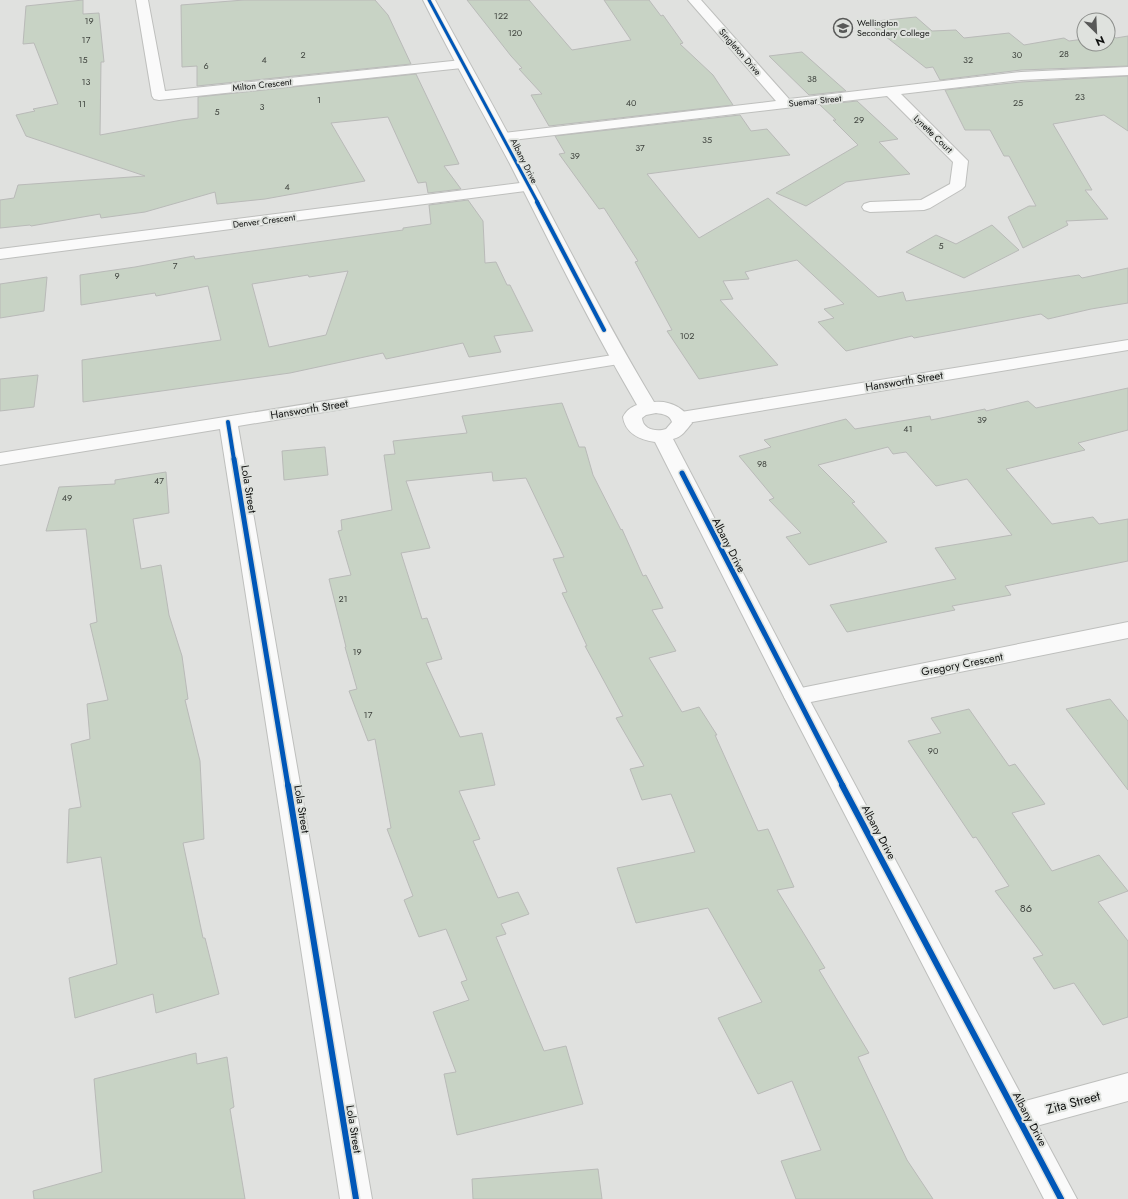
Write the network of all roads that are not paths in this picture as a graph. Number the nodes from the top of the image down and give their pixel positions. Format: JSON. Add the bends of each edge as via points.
{"nodes":[{"id":1,"x":142,"y":0,"type":"edge"},
{"id":2,"x":429,"y":0,"type":"edge"},
{"id":3,"x":694,"y":0,"type":"edge"},
{"id":4,"x":462,"y":64,"type":"junction"},
{"id":5,"x":1128,"y":71,"type":"edge"},
{"id":6,"x":891,"y":92,"type":"junction"},
{"id":7,"x":786,"y":104,"type":"junction"},
{"id":8,"x":503,"y":138,"type":"junction"},
{"id":9,"x":528,"y":187,"type":"junction"},
{"id":10,"x":870,"y":207,"type":"dead end"},
{"id":11,"x":0,"y":254,"type":"edge"},
{"id":12,"x":1128,"y":345,"type":"edge"},
{"id":13,"x":619,"y":359,"type":"junction"},
{"id":14,"x":648,"y":408,"type":"junction"},
{"id":15,"x":681,"y":418,"type":"junction"},
{"id":16,"x":228,"y":422,"type":"junction"},
{"id":17,"x":662,"y":436,"type":"junction"},
{"id":18,"x":0,"y":459,"type":"edge"},
{"id":19,"x":1128,"y":630,"type":"edge"},
{"id":20,"x":796,"y":697,"type":"junction"},
{"id":21,"x":1128,"y":1087,"type":"edge"},
{"id":22,"x":1018,"y":1117,"type":"junction"},
{"id":23,"x":356,"y":1199,"type":"edge"},
{"id":24,"x":1061,"y":1199,"type":"edge"}],
"edges":[{"from":1,"to":4,"type":"street","name":"Milton Crescent","via":[[159,96]]},
{"from":2,"to":4,"type":"street","name":"Albany Drive"},
{"from":3,"to":7,"type":"street","name":"Singleton Drive"},
{"from":4,"to":8,"type":"street","name":"Albany Drive"},
{"from":5,"to":6,"type":"street","name":"Suemar Street","via":[[1021,76]]},
{"from":6,"to":7,"type":"street","name":"Suemar Street"},
{"from":6,"to":10,"type":"street","name":"Lynette Court","via":[[961,161],[957,186],[924,205]]},
{"from":7,"to":8,"type":"street","name":"Suemar Street"},
{"from":8,"to":9,"type":"street","name":"Albany Drive"},
{"from":9,"to":11,"type":"street","name":"Denver Crescent"},
{"from":9,"to":13,"type":"street","name":"Albany Drive"},
{"from":12,"to":15,"type":"street","name":"Hansworth Street"},
{"from":13,"to":14,"type":"street","name":"Albany Drive"},
{"from":13,"to":16,"type":"street","name":"Hansworth Street"},
{"from":14,"to":15,"type":"street","via":[[665,408]]},
{"from":14,"to":17,"type":"street","via":[[636,414],[632,418],[632,423],[639,432]]},
{"from":15,"to":17,"type":"street","via":[[682,423],[676,432]]},
{"from":16,"to":18,"type":"street","name":"Hansworth Street"},
{"from":16,"to":23,"type":"street","name":"Lola Street"},
{"from":17,"to":20,"type":"street","name":"Albany Drive"},
{"from":19,"to":20,"type":"street","name":"Gregory Crescent"},
{"from":20,"to":22,"type":"street","name":"Albany Drive"},
{"from":21,"to":22,"type":"street","name":"Zita Street"},
{"from":22,"to":24,"type":"street","name":"Albany Drive"}]}
